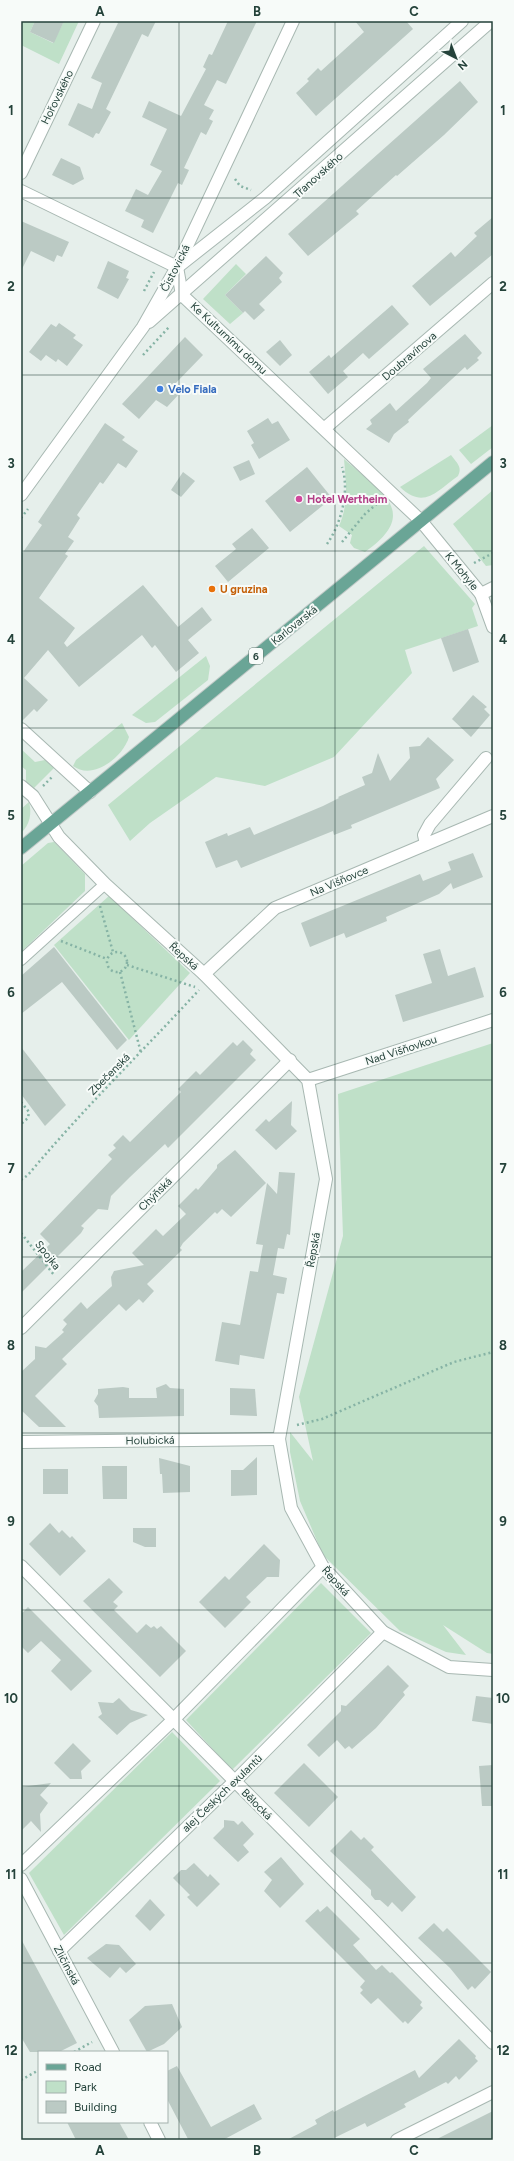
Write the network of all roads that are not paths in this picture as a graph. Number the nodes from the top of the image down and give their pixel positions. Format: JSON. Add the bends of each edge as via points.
{"nodes":[{"id":1,"x":94,"y":21,"type":"edge"},
{"id":2,"x":293,"y":21,"type":"edge"},
{"id":3,"x":462,"y":21,"type":"edge"},
{"id":4,"x":491,"y":21,"type":"edge"},
{"id":5,"x":21,"y":173,"type":"edge"},
{"id":6,"x":21,"y":191,"type":"edge"},
{"id":7,"x":177,"y":267,"type":"junction"},
{"id":8,"x":493,"y":283,"type":"edge"},
{"id":9,"x":182,"y":295,"type":"junction"},
{"id":10,"x":143,"y":327,"type":"junction"},
{"id":11,"x":325,"y":428,"type":"junction"},
{"id":12,"x":493,"y":462,"type":"edge"},
{"id":13,"x":21,"y":495,"type":"edge"},
{"id":14,"x":421,"y":521,"type":"junction"},
{"id":15,"x":493,"y":588,"type":"edge"},
{"id":16,"x":480,"y":594,"type":"junction"},
{"id":17,"x":493,"y":627,"type":"edge"},
{"id":18,"x":21,"y":730,"type":"edge"},
{"id":19,"x":486,"y":758,"type":"dead end"},
{"id":20,"x":21,"y":786,"type":"edge"},
{"id":21,"x":90,"y":792,"type":"junction"},
{"id":22,"x":493,"y":816,"type":"edge"},
{"id":23,"x":50,"y":825,"type":"junction"},
{"id":24,"x":426,"y":844,"type":"junction"},
{"id":25,"x":21,"y":848,"type":"edge"},
{"id":26,"x":101,"y":888,"type":"junction"},
{"id":27,"x":21,"y":960,"type":"edge"},
{"id":28,"x":204,"y":974,"type":"junction"},
{"id":29,"x":493,"y":1020,"type":"edge"},
{"id":30,"x":290,"y":1060,"type":"junction"},
{"id":31,"x":308,"y":1080,"type":"junction"},
{"id":32,"x":21,"y":1328,"type":"edge"},
{"id":33,"x":280,"y":1434,"type":"junction"},
{"id":34,"x":21,"y":1442,"type":"edge"},
{"id":35,"x":21,"y":1566,"type":"edge"},
{"id":36,"x":323,"y":1567,"type":"junction"},
{"id":37,"x":383,"y":1632,"type":"junction"},
{"id":38,"x":493,"y":1670,"type":"edge"},
{"id":39,"x":172,"y":1720,"type":"junction"},
{"id":40,"x":234,"y":1782,"type":"junction"},
{"id":41,"x":21,"y":1865,"type":"edge"},
{"id":42,"x":21,"y":1879,"type":"edge"},
{"id":43,"x":59,"y":1951,"type":"junction"},
{"id":44,"x":493,"y":2043,"type":"edge"},
{"id":45,"x":112,"y":2051,"type":"edge"},
{"id":46,"x":493,"y":2092,"type":"edge"},
{"id":47,"x":150,"y":2123,"type":"edge"},
{"id":48,"x":159,"y":2140,"type":"edge"},
{"id":49,"x":397,"y":2140,"type":"edge"}],
"edges":[{"from":1,"to":5,"type":"street","name":"Hořovského"},
{"from":2,"to":7,"type":"street","name":"Čistovická"},
{"from":3,"to":7,"type":"street","name":"Třanovského","via":[[265,198]]},
{"from":4,"to":9,"type":"street","name":"Třanovského"},
{"from":6,"to":7,"type":"street"},
{"from":7,"to":9,"type":"street","name":"Ke Kulturnímu domu"},
{"from":7,"to":10,"type":"street","name":"Čistovická"},
{"from":8,"to":11,"type":"street","name":"Doubravínova"},
{"from":9,"to":10,"type":"street","name":"Třanovského"},
{"from":9,"to":11,"type":"street","name":"Ke Kulturnímu domu"},
{"from":10,"to":13,"type":"street","name":"Čistovická"},
{"from":11,"to":14,"type":"street","name":"Ke Kulturnímu domu"},
{"from":12,"to":14,"type":"main road","name":"Karlovarská","number":"6"},
{"from":14,"to":16,"type":"street","name":"K Mohyle"},
{"from":14,"to":21,"type":"main road","name":"Karlovarská","number":"6"},
{"from":15,"to":16,"type":"street"},
{"from":16,"to":17,"type":"street","name":"K Mohyle"},
{"from":18,"to":21,"type":"street"},
{"from":19,"to":24,"type":"street","via":[[430,824],[424,835]]},
{"from":20,"to":23,"type":"street","name":"Řepská","via":[[32,796]]},
{"from":21,"to":23,"type":"main road","name":"Karlovarská","number":"6"},
{"from":22,"to":24,"type":"street","name":"Na Višňovce"},
{"from":23,"to":25,"type":"main road","name":"Karlovarská","number":"6"},
{"from":23,"to":26,"type":"street","name":"Řepská"},
{"from":24,"to":28,"type":"street","name":"Na Višňovce","via":[[275,908]]},
{"from":26,"to":27,"type":"lane"},
{"from":26,"to":28,"type":"street","name":"Řepská"},
{"from":28,"to":30,"type":"street","name":"Řepská"},
{"from":29,"to":31,"type":"street","name":"Nad Višňovkou"},
{"from":30,"to":31,"type":"street","name":"Řepská"},
{"from":30,"to":32,"type":"street","name":"Chýňská"},
{"from":31,"to":33,"type":"street","name":"Řepská","via":[[326,1178]]},
{"from":33,"to":34,"type":"street","name":"Holubická"},
{"from":33,"to":36,"type":"street","name":"Řepská","via":[[291,1508]]},
{"from":35,"to":39,"type":"street","name":"Bělocká"},
{"from":36,"to":37,"type":"street","name":"Řepská"},
{"from":36,"to":39,"type":"street"},
{"from":37,"to":38,"type":"street","name":"Řepská","via":[[449,1667]]},
{"from":37,"to":40,"type":"street","name":"alej Českých exulantů"},
{"from":39,"to":40,"type":"street","name":"Bělocká"},
{"from":39,"to":41,"type":"street"},
{"from":40,"to":43,"type":"street","name":"alej Českých exulantů"},
{"from":40,"to":44,"type":"street","name":"Bělocká"},
{"from":42,"to":43,"type":"street","name":"Zličínská"},
{"from":43,"to":45,"type":"street","name":"Zličínská"},
{"from":46,"to":49,"type":"street"},
{"from":47,"to":48,"type":"street"}]}
